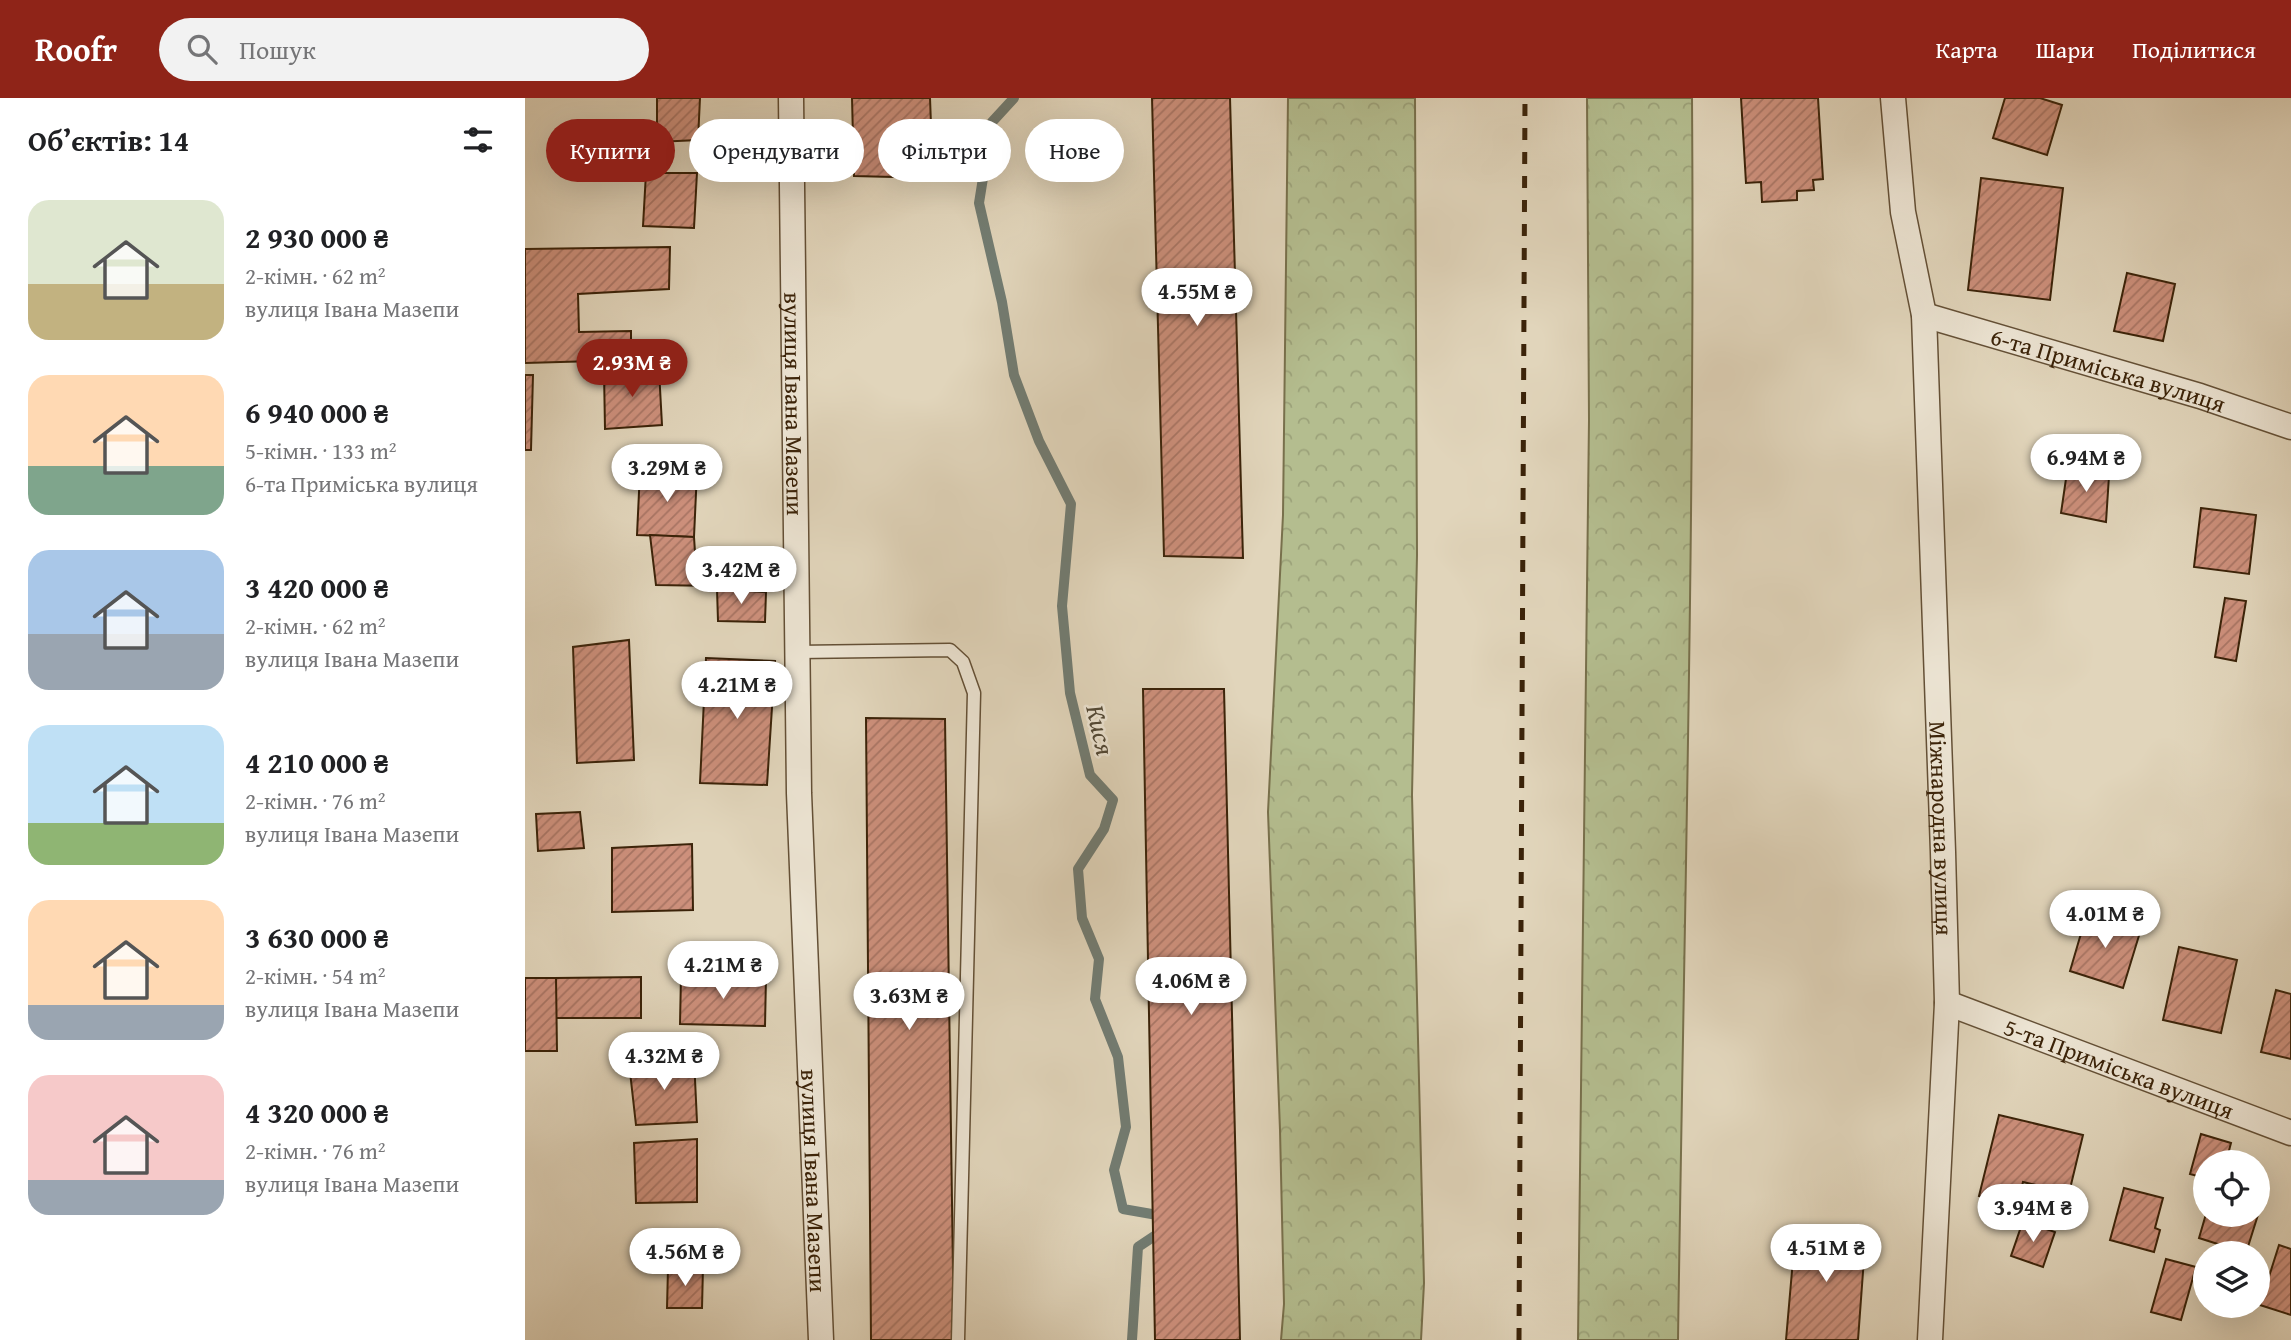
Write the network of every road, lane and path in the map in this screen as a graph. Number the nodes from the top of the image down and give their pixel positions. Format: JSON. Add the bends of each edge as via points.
{"nodes":[{"id":1,"x":791,"y":98,"type":"edge"},
{"id":2,"x":1893,"y":98,"type":"edge"},
{"id":3,"x":1924,"y":315,"type":"junction"},
{"id":4,"x":2291,"y":427,"type":"edge"},
{"id":5,"x":797,"y":652,"type":"junction"},
{"id":6,"x":1947,"y":1003,"type":"junction"},
{"id":7,"x":2291,"y":1133,"type":"edge"},
{"id":8,"x":821,"y":1340,"type":"edge"},
{"id":9,"x":958,"y":1340,"type":"edge"},
{"id":10,"x":1930,"y":1340,"type":"edge"}],
"edges":[{"from":1,"to":5,"type":"street","name":"вулиця Івана Мазепи"},
{"from":2,"to":3,"type":"street","name":"Міжнародна вулиця","via":[[1903,212]]},
{"from":3,"to":4,"type":"street","name":"6-та Приміська вулиця"},
{"from":3,"to":6,"type":"street","name":"Міжнародна вулиця"},
{"from":5,"to":8,"type":"street","name":"вулиця Івана Мазепи"},
{"from":5,"to":9,"type":"lane","via":[[950,650],[963,662],[974,692]]},
{"from":6,"to":7,"type":"street","name":"5-та Приміська вулиця"},
{"from":6,"to":10,"type":"street","name":"Міжнародна вулиця"}]}
